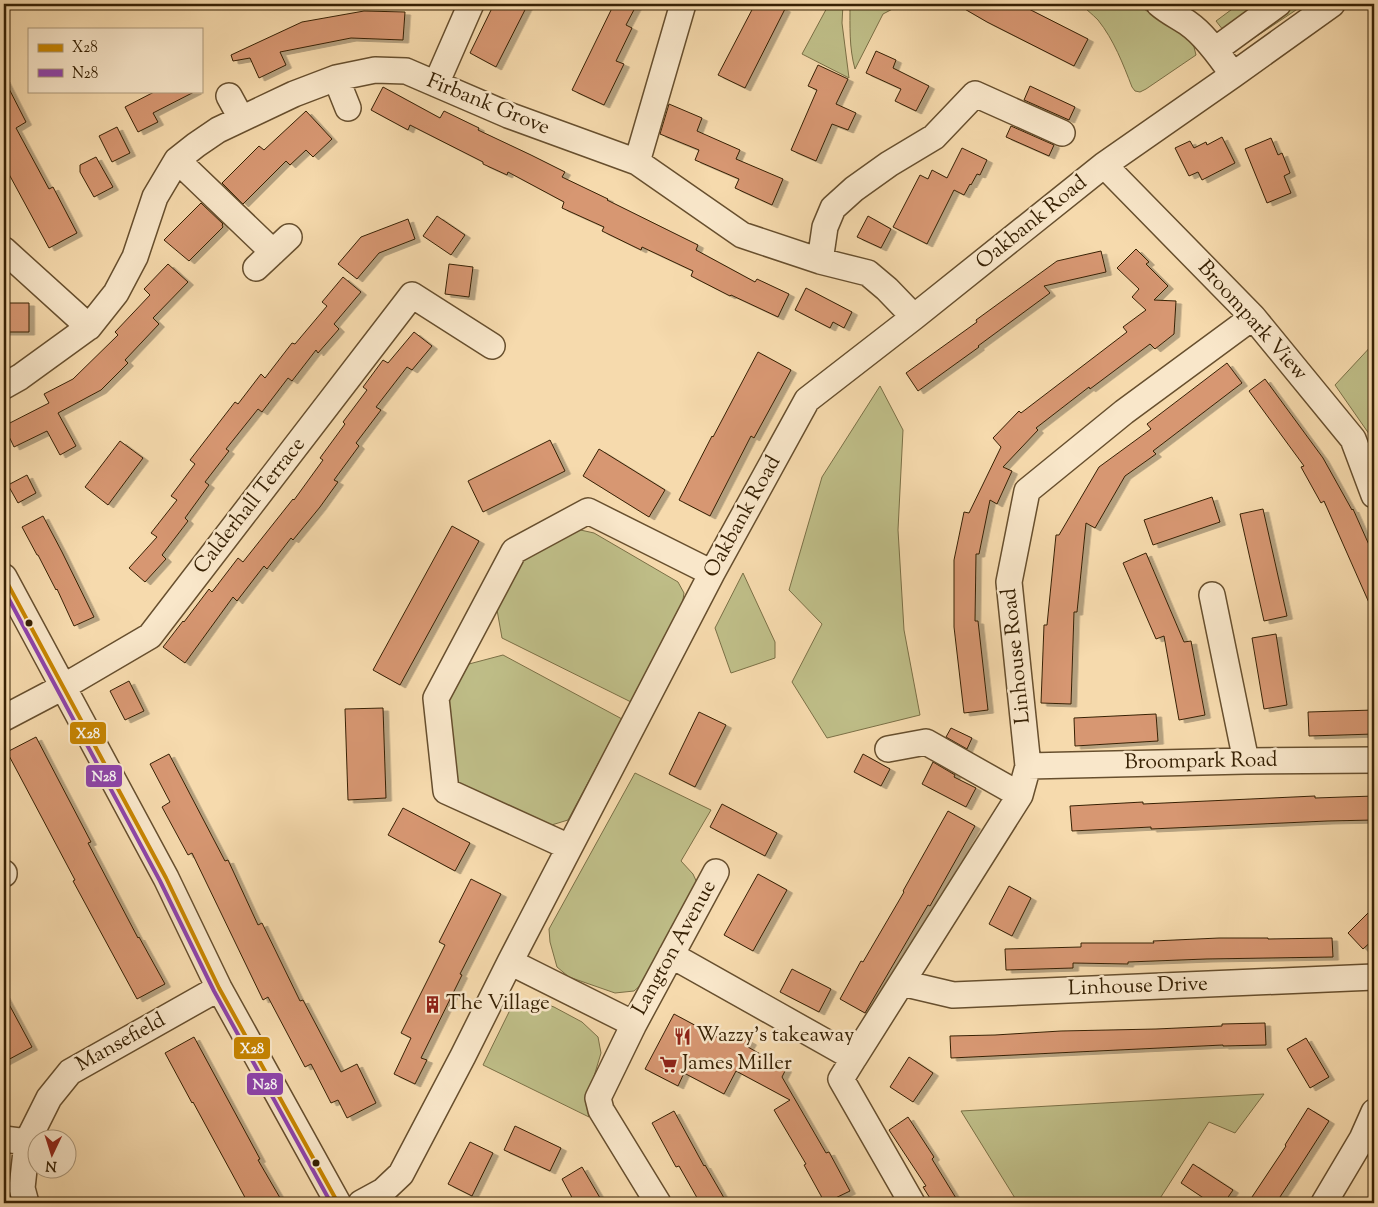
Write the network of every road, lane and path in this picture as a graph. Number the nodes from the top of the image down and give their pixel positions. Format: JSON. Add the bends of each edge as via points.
{"nodes":[{"id":1,"x":471,"y":4,"type":"edge"},
{"id":2,"x":683,"y":4,"type":"edge"},
{"id":3,"x":1159,"y":4,"type":"edge"},
{"id":4,"x":1278,"y":4,"type":"edge"},
{"id":5,"x":1332,"y":4,"type":"edge"},
{"id":6,"x":1215,"y":50,"type":"junction"},
{"id":7,"x":1233,"y":75,"type":"junction"},
{"id":8,"x":336,"y":78,"type":"junction"},
{"id":9,"x":436,"y":84,"type":"junction"},
{"id":10,"x":229,"y":96,"type":"dead end"},
{"id":11,"x":348,"y":108,"type":"dead end"},
{"id":12,"x":241,"y":118,"type":"junction"},
{"id":13,"x":1062,"y":133,"type":"dead end"},
{"id":14,"x":177,"y":160,"type":"junction"},
{"id":15,"x":638,"y":162,"type":"junction"},
{"id":16,"x":1104,"y":165,"type":"junction"},
{"id":17,"x":4,"y":250,"type":"edge"},
{"id":18,"x":273,"y":252,"type":"dead end"},
{"id":19,"x":820,"y":260,"type":"junction"},
{"id":20,"x":914,"y":317,"type":"junction"},
{"id":21,"x":1252,"y":317,"type":"junction"},
{"id":22,"x":89,"y":327,"type":"junction"},
{"id":23,"x":492,"y":346,"type":"dead end"},
{"id":24,"x":4,"y":386,"type":"edge"},
{"id":25,"x":1374,"y":494,"type":"edge"},
{"id":26,"x":712,"y":573,"type":"junction"},
{"id":27,"x":4,"y":577,"type":"edge"},
{"id":28,"x":1212,"y":595,"type":"dead end"},
{"id":29,"x":62,"y":687,"type":"junction"},
{"id":30,"x":4,"y":718,"type":"edge"},
{"id":31,"x":888,"y":749,"type":"dead end"},
{"id":32,"x":1374,"y":760,"type":"edge"},
{"id":33,"x":1246,"y":761,"type":"junction"},
{"id":34,"x":1028,"y":766,"type":"junction"},
{"id":35,"x":1020,"y":794,"type":"junction"},
{"id":36,"x":569,"y":847,"type":"junction"},
{"id":37,"x":716,"y":872,"type":"dead end"},
{"id":38,"x":671,"y":955,"type":"junction"},
{"id":39,"x":510,"y":962,"type":"junction"},
{"id":40,"x":1374,"y":977,"type":"edge"},
{"id":41,"x":902,"y":983,"type":"junction"},
{"id":42,"x":219,"y":988,"type":"junction"},
{"id":43,"x":634,"y":1024,"type":"junction"},
{"id":44,"x":854,"y":1058,"type":"junction"},
{"id":45,"x":1374,"y":1112,"type":"edge"},
{"id":46,"x":15,"y":1141,"type":"edge"},
{"id":47,"x":26,"y":1203,"type":"edge"},
{"id":48,"x":338,"y":1203,"type":"edge"},
{"id":49,"x":361,"y":1203,"type":"edge"},
{"id":50,"x":658,"y":1203,"type":"edge"},
{"id":51,"x":912,"y":1203,"type":"edge"},
{"id":52,"x":1324,"y":1203,"type":"edge"}],
"edges":[{"from":1,"to":9,"type":"street"},
{"from":2,"to":15,"type":"street"},
{"from":3,"to":6,"type":"street","via":[[1191,24]]},
{"from":4,"to":6,"type":"street"},
{"from":5,"to":7,"type":"street","name":"Oakbank Road"},
{"from":6,"to":7,"type":"street"},
{"from":7,"to":16,"type":"street","name":"Oakbank Road"},
{"from":8,"to":9,"type":"street","name":"Firbank Grove","via":[[375,70],[406,71]]},
{"from":8,"to":11,"type":"street"},
{"from":8,"to":12,"type":"street","name":"Firbank Grove"},
{"from":9,"to":15,"type":"street","name":"Firbank Grove","via":[[508,115]]},
{"from":10,"to":12,"type":"street"},
{"from":12,"to":14,"type":"street","name":"Firbank Grove","via":[[218,130]]},
{"from":13,"to":19,"type":"street","via":[[975,94],[934,137],[889,164],[834,208],[825,227]]},
{"from":14,"to":18,"type":"street"},
{"from":14,"to":22,"type":"street","via":[[155,197],[135,257],[116,293]]},
{"from":15,"to":19,"type":"street","name":"Firbank Grove","via":[[742,235]]},
{"from":16,"to":20,"type":"street","name":"Oakbank Road"},
{"from":16,"to":21,"type":"street","name":"Broompark View"},
{"from":17,"to":22,"type":"street"},
{"from":19,"to":20,"type":"street","name":"Firbank Grove","via":[[868,274]]},
{"from":20,"to":26,"type":"street","name":"Oakbank Road","via":[[807,400]]},
{"from":21,"to":25,"type":"street","name":"Broompark View","via":[[1353,439]]},
{"from":21,"to":34,"type":"street","name":"Linhouse Road","via":[[1124,412],[1027,491],[1009,582]]},
{"from":22,"to":24,"type":"street","via":[[20,378]]},
{"from":23,"to":29,"type":"street","name":"Calderhall Terrace","via":[[412,295],[150,636]]},
{"from":26,"to":36,"type":"street","name":"Oakbank Road"},
{"from":26,"to":36,"type":"street","via":[[588,511],[514,551],[436,698],[446,791]]},
{"from":27,"to":29,"type":"street"},
{"from":28,"to":33,"type":"street"},
{"from":29,"to":30,"type":"street","name":"Calderhall Terrace"},
{"from":29,"to":42,"type":"street","via":[[166,878]]},
{"from":31,"to":35,"type":"street","via":[[926,742]]},
{"from":32,"to":33,"type":"street","name":"Broompark Road"},
{"from":33,"to":34,"type":"street","name":"Broompark Road"},
{"from":34,"to":35,"type":"street","name":"Linhouse Road"},
{"from":35,"to":41,"type":"street","name":"Linhouse Road"},
{"from":36,"to":39,"type":"street","name":"Oakbank Road"},
{"from":37,"to":38,"type":"street","name":"Langton Avenue"},
{"from":38,"to":43,"type":"street","name":"Langton Avenue"},
{"from":38,"to":44,"type":"street"},
{"from":39,"to":43,"type":"street","name":"Langton Avenue"},
{"from":39,"to":49,"type":"street","name":"Oakbank Road","via":[[401,1174],[383,1191]]},
{"from":40,"to":41,"type":"street","name":"Linhouse Drive","via":[[953,995]]},
{"from":41,"to":44,"type":"street","name":"Linhouse Road"},
{"from":42,"to":46,"type":"street","name":"Mansefield","via":[[70,1072]]},
{"from":42,"to":48,"type":"street"},
{"from":43,"to":50,"type":"street","name":"Langton Avenue","via":[[598,1098],[601,1110]]},
{"from":44,"to":51,"type":"street","name":"Linhouse Road","via":[[841,1080]]},
{"from":45,"to":52,"type":"street"},
{"from":46,"to":47,"type":"street","name":"Mansefield"}]}
